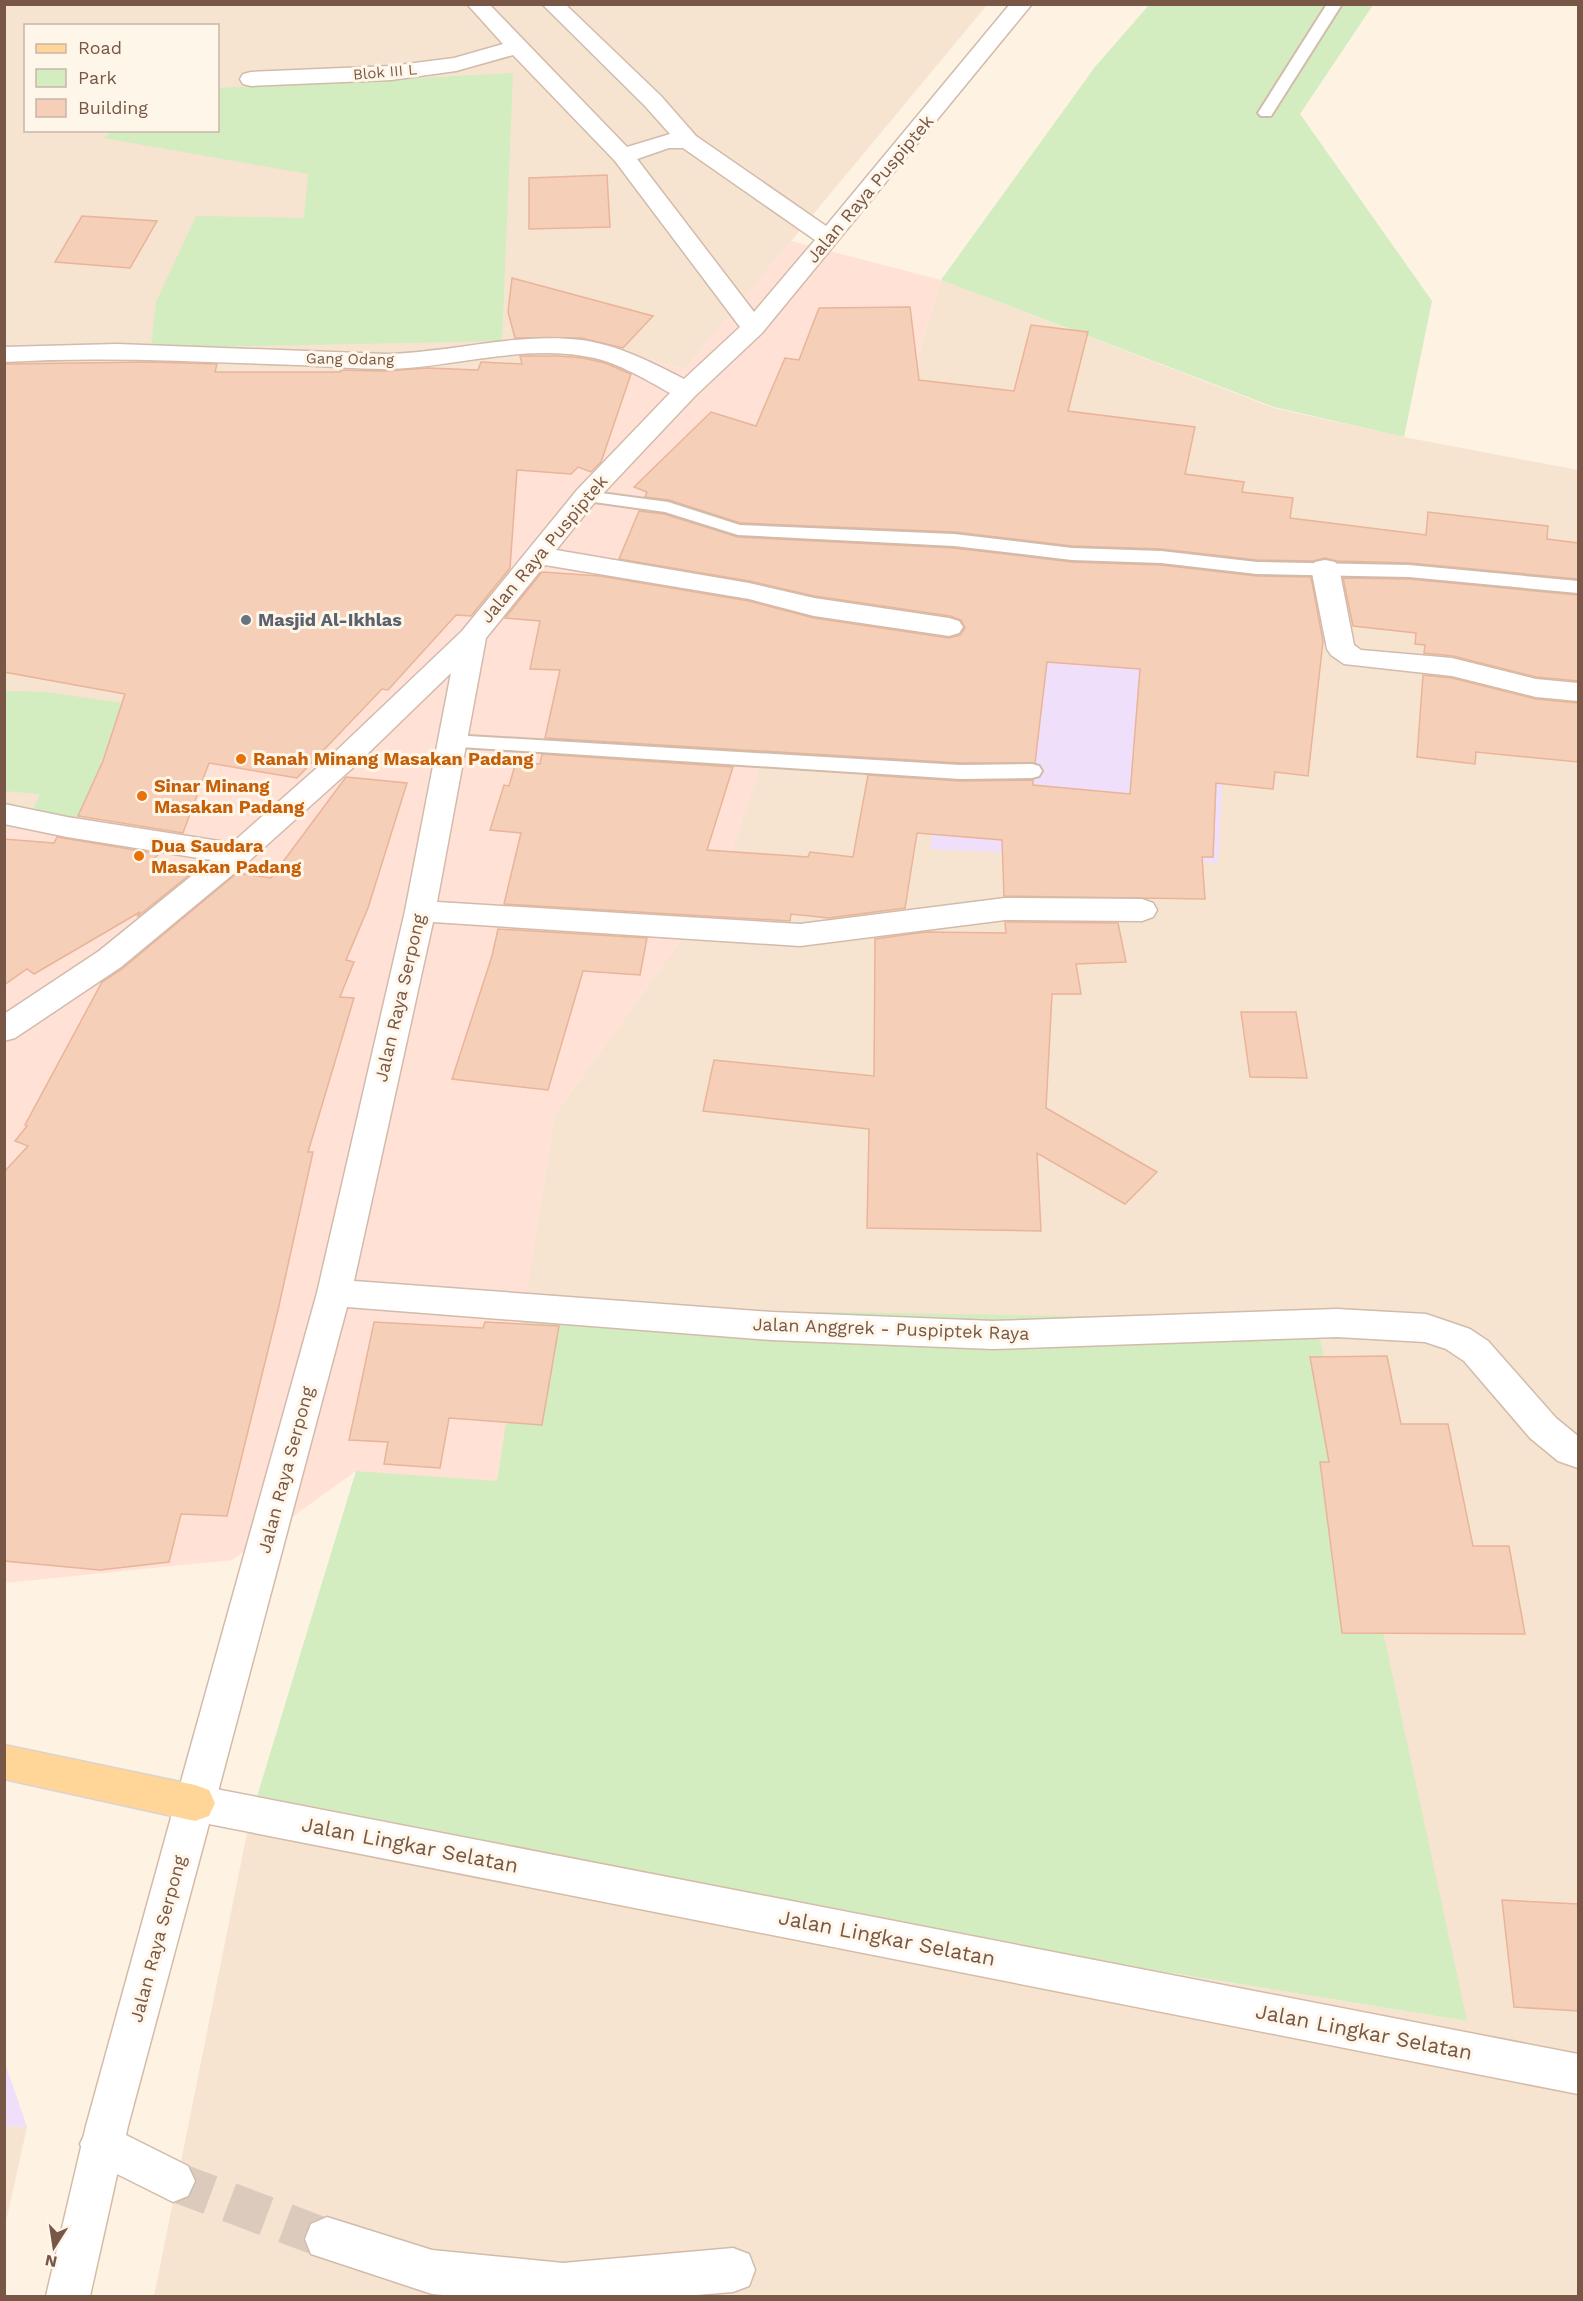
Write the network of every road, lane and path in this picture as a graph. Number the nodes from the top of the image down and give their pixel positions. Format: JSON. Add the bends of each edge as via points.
{"nodes":[{"id":1,"x":477,"y":4,"type":"edge"},
{"id":2,"x":552,"y":4,"type":"edge"},
{"id":3,"x":1022,"y":4,"type":"edge"},
{"id":4,"x":1335,"y":4,"type":"edge"},
{"id":5,"x":516,"y":47,"type":"junction"},
{"id":6,"x":251,"y":79,"type":"dead end"},
{"id":7,"x":1266,"y":113,"type":"dead end"},
{"id":8,"x":688,"y":141,"type":"junction"},
{"id":9,"x":623,"y":156,"type":"junction"},
{"id":10,"x":829,"y":239,"type":"junction"},
{"id":11,"x":753,"y":328,"type":"junction"},
{"id":12,"x":4,"y":355,"type":"edge"},
{"id":13,"x":686,"y":391,"type":"junction"},
{"id":14,"x":586,"y":496,"type":"junction"},
{"id":15,"x":537,"y":555,"type":"junction"},
{"id":16,"x":1325,"y":568,"type":"junction"},
{"id":17,"x":1578,"y":587,"type":"edge"},
{"id":18,"x":949,"y":627,"type":"dead end"},
{"id":19,"x":472,"y":637,"type":"junction"},
{"id":20,"x":1578,"y":692,"type":"edge"},
{"id":21,"x":452,"y":741,"type":"junction"},
{"id":22,"x":1032,"y":771,"type":"dead end"},
{"id":23,"x":4,"y":814,"type":"edge"},
{"id":24,"x":238,"y":854,"type":"junction"},
{"id":25,"x":1142,"y":910,"type":"dead end"},
{"id":26,"x":420,"y":912,"type":"junction"},
{"id":27,"x":4,"y":1030,"type":"edge"},
{"id":28,"x":334,"y":1293,"type":"junction"},
{"id":29,"x":1578,"y":1454,"type":"edge"},
{"id":30,"x":4,"y":1762,"type":"edge"},
{"id":31,"x":195,"y":1803,"type":"junction"},
{"id":32,"x":1578,"y":2074,"type":"edge"},
{"id":33,"x":102,"y":2144,"type":"junction"},
{"id":34,"x":173,"y":2181,"type":"tunnel mouth"},
{"id":35,"x":327,"y":2239,"type":"tunnel mouth"},
{"id":36,"x":733,"y":2270,"type":"dead end"},
{"id":37,"x":68,"y":2296,"type":"edge"}],
"edges":[{"from":1,"to":5,"type":"street"},
{"from":2,"to":8,"type":"street","via":[[653,101]]},
{"from":3,"to":10,"type":"street","name":"Jalan Raya Puspiptek"},
{"from":4,"to":7,"type":"lane"},
{"from":5,"to":6,"type":"street","name":"Blok III L","via":[[456,64],[391,74]]},
{"from":5,"to":9,"type":"street"},
{"from":8,"to":9,"type":"street","via":[[667,141]]},
{"from":8,"to":10,"type":"street"},
{"from":9,"to":11,"type":"street"},
{"from":10,"to":11,"type":"street","name":"Jalan Raya Puspiptek"},
{"from":11,"to":13,"type":"street","name":"Jalan Raya Puspiptek"},
{"from":12,"to":13,"type":"street","name":"Gang Odang","via":[[126,352],[395,361],[565,346],[603,354],[653,372]]},
{"from":13,"to":14,"type":"street","name":"Jalan Raya Puspiptek"},
{"from":14,"to":15,"type":"street","name":"Jalan Raya Puspiptek"},
{"from":14,"to":16,"type":"lane","via":[[668,507],[738,530],[954,540],[1072,554],[1161,557],[1257,568]]},
{"from":15,"to":18,"type":"street","via":[[749,591],[814,607]]},
{"from":15,"to":19,"type":"street","name":"Jalan Raya Puspiptek"},
{"from":16,"to":17,"type":"lane","via":[[1409,571]]},
{"from":16,"to":20,"type":"street","via":[[1341,649],[1354,658],[1452,667],[1536,688]]},
{"from":19,"to":21,"type":"street","name":"Jalan Raya Serpong"},
{"from":19,"to":24,"type":"street","name":"Jalan Raya Puspiptek","via":[[346,758]]},
{"from":21,"to":22,"type":"lane","via":[[948,771]]},
{"from":21,"to":26,"type":"street","name":"Jalan Raya Serpong"},
{"from":23,"to":24,"type":"street"},
{"from":24,"to":27,"type":"street","name":"Jalan Raya Puspiptek","via":[[110,959]]},
{"from":25,"to":26,"type":"street","via":[[1005,909],[800,935]]},
{"from":26,"to":28,"type":"street","name":"Jalan Raya Serpong"},
{"from":28,"to":29,"type":"street","name":"Jalan Anggrek - Puspiptek Raya","via":[[772,1326],[993,1335],[1337,1323],[1426,1328],[1458,1339],[1476,1351],[1543,1428]]},
{"from":28,"to":31,"type":"street","name":"Jalan Raya Serpong"},
{"from":30,"to":31,"type":"main road"},
{"from":31,"to":32,"type":"street","name":"Jalan Lingkar Selatan"},
{"from":31,"to":33,"type":"street","name":"Jalan Raya Serpong"},
{"from":33,"to":34,"type":"street"},
{"from":33,"to":37,"type":"street","name":"Jalan Raya Serpong"},
{"from":35,"to":36,"type":"street","via":[[432,2272],[563,2285]]}]}
